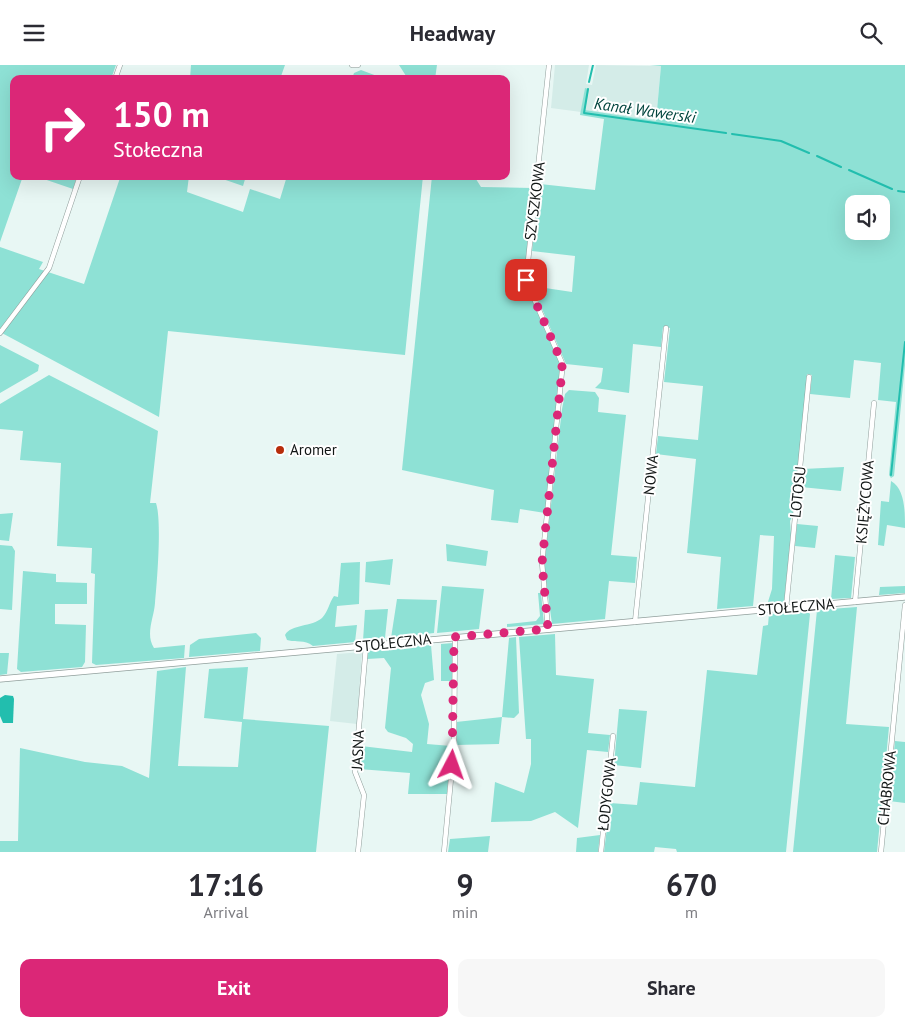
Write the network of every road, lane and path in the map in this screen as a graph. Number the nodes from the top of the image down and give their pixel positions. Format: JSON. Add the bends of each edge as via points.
{"nodes":[{"id":1,"x":352,"y":65,"type":"edge"},
{"id":2,"x":358,"y":65,"type":"edge"},
{"id":3,"x":549,"y":65,"type":"edge"},
{"id":4,"x":79,"y":180,"type":"edge"},
{"id":5,"x":666,"y":328,"type":"dead end"},
{"id":6,"x":0,"y":333,"type":"edge"},
{"id":7,"x":809,"y":377,"type":"dead end"},
{"id":8,"x":874,"y":403,"type":"dead end"},
{"id":9,"x":905,"y":597,"type":"edge"},
{"id":10,"x":855,"y":602,"type":"junction"},
{"id":11,"x":905,"y":605,"type":"edge"},
{"id":12,"x":786,"y":608,"type":"junction"},
{"id":13,"x":635,"y":622,"type":"junction"},
{"id":14,"x":548,"y":629,"type":"junction"},
{"id":15,"x":454,"y":637,"type":"junction"},
{"id":16,"x":366,"y":646,"type":"junction"},
{"id":17,"x":0,"y":679,"type":"edge"},
{"id":18,"x":613,"y":736,"type":"dead end"},
{"id":19,"x":358,"y":852,"type":"edge"},
{"id":20,"x":444,"y":852,"type":"edge"},
{"id":21,"x":601,"y":852,"type":"edge"},
{"id":22,"x":881,"y":852,"type":"edge"}],
"edges":[{"from":1,"to":2,"type":"street"},
{"from":3,"to":14,"type":"street","name":"SZYSZKOWA","via":[[526,280],[562,363],[542,563]]},
{"from":4,"to":6,"type":"street","via":[[50,268]]},
{"from":5,"to":13,"type":"street","name":"NOWA"},
{"from":7,"to":12,"type":"street","name":"LOTOSU"},
{"from":8,"to":10,"type":"street","name":"KSIĘŻYCOWA"},
{"from":9,"to":10,"type":"street","name":"STOŁECZNA"},
{"from":10,"to":12,"type":"street","name":"STOŁECZNA"},
{"from":11,"to":22,"type":"street","name":"CHABROWA"},
{"from":12,"to":13,"type":"street","name":"STOŁECZNA"},
{"from":13,"to":14,"type":"street","name":"STOŁECZNA"},
{"from":14,"to":15,"type":"street","name":"STOŁECZNA"},
{"from":15,"to":16,"type":"street","name":"STOŁECZNA"},
{"from":15,"to":20,"type":"street","via":[[454,747]]},
{"from":16,"to":17,"type":"street","name":"STOŁECZNA"},
{"from":16,"to":19,"type":"street","name":"JASNA","via":[[355,772],[364,795]]},
{"from":18,"to":21,"type":"street","name":"ŁODYGOWA"}]}
